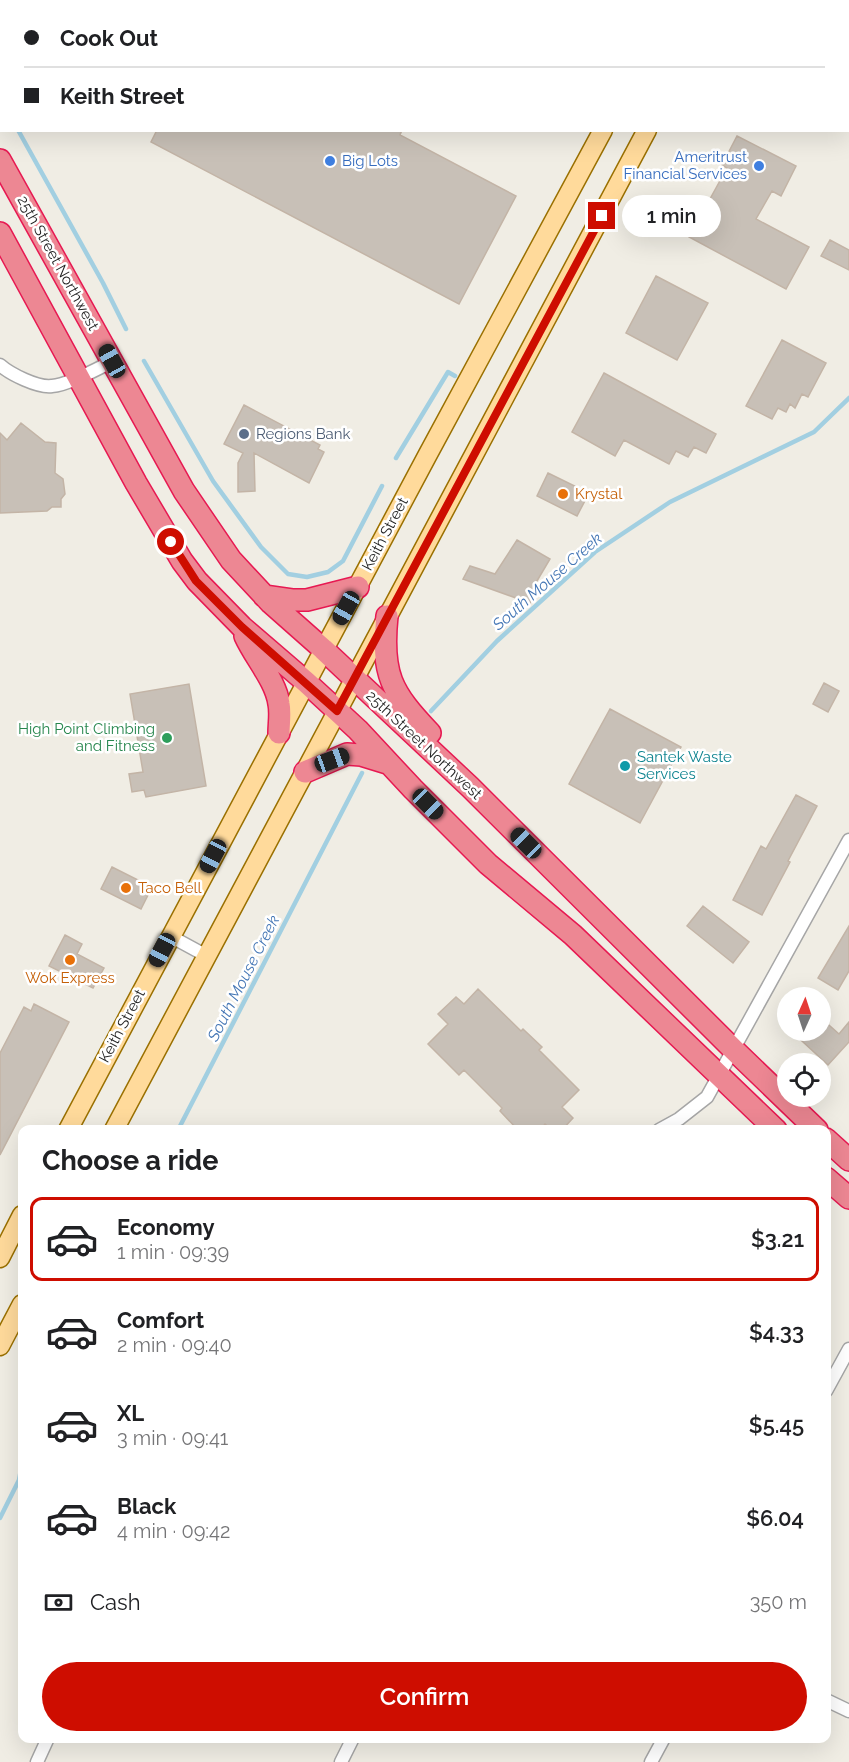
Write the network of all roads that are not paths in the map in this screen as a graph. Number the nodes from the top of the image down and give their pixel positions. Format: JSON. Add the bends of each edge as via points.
{"nodes":[{"id":1,"x":602,"y":132,"type":"edge"},
{"id":2,"x":646,"y":132,"type":"edge"},
{"id":3,"x":0,"y":160,"type":"edge"},
{"id":4,"x":0,"y":233,"type":"edge"},
{"id":5,"x":112,"y":361,"type":"junction"},
{"id":6,"x":0,"y":365,"type":"edge"},
{"id":7,"x":78,"y":378,"type":"junction"},
{"id":8,"x":358,"y":587,"type":"junction"},
{"id":9,"x":264,"y":596,"type":"junction"},
{"id":10,"x":387,"y":616,"type":"junction"},
{"id":11,"x":242,"y":627,"type":"junction"},
{"id":12,"x":323,"y":649,"type":"junction"},
{"id":13,"x":354,"y":679,"type":"junction"},
{"id":14,"x":306,"y":682,"type":"junction"},
{"id":15,"x":337,"y":711,"type":"junction"},
{"id":16,"x":279,"y":733,"type":"junction"},
{"id":17,"x":388,"y":763,"type":"junction"},
{"id":18,"x":305,"y":772,"type":"junction"},
{"id":19,"x":470,"y":787,"type":"junction"},
{"id":20,"x":849,"y":840,"type":"edge"},
{"id":21,"x":170,"y":936,"type":"junction"},
{"id":22,"x":205,"y":955,"type":"junction"},
{"id":23,"x":735,"y":1050,"type":"junction"},
{"id":24,"x":719,"y":1075,"type":"junction"},
{"id":25,"x":71,"y":1125,"type":"edge"},
{"id":26,"x":117,"y":1125,"type":"edge"},
{"id":27,"x":668,"y":1125,"type":"edge"},
{"id":28,"x":771,"y":1125,"type":"edge"},
{"id":29,"x":812,"y":1125,"type":"edge"},
{"id":30,"x":831,"y":1143,"type":"edge"},
{"id":31,"x":849,"y":1160,"type":"edge"},
{"id":32,"x":831,"y":1182,"type":"edge"},
{"id":33,"x":849,"y":1198,"type":"edge"},
{"id":34,"x":18,"y":1223,"type":"edge"},
{"id":35,"x":0,"y":1258,"type":"edge"},
{"id":36,"x":18,"y":1312,"type":"edge"},
{"id":37,"x":0,"y":1346,"type":"edge"},
{"id":38,"x":849,"y":1349,"type":"edge"},
{"id":39,"x":831,"y":1382,"type":"edge"},
{"id":40,"x":831,"y":1702,"type":"edge"},
{"id":41,"x":849,"y":1710,"type":"edge"},
{"id":42,"x":46,"y":1743,"type":"edge"},
{"id":43,"x":350,"y":1743,"type":"edge"},
{"id":44,"x":661,"y":1743,"type":"edge"},
{"id":45,"x":37,"y":1762,"type":"edge"},
{"id":46,"x":341,"y":1762,"type":"edge"},
{"id":47,"x":651,"y":1762,"type":"edge"}],
"edges":[{"from":1,"to":8,"type":"main road","name":"Keith Street"},
{"from":2,"to":10,"type":"main road"},
{"from":3,"to":5,"type":"highway","name":"25th Street Northwest"},
{"from":4,"to":7,"type":"highway"},
{"from":5,"to":7,"type":"street"},
{"from":5,"to":9,"type":"highway","name":"25th Street Northwest","via":[[183,491],[231,560]]},
{"from":6,"to":7,"type":"street","via":[[23,380],[51,387]]},
{"from":7,"to":11,"type":"highway","via":[[182,561],[196,581]]},
{"from":8,"to":9,"type":"highway","via":[[307,600]]},
{"from":8,"to":12,"type":"main road","name":"Keith Street"},
{"from":9,"to":12,"type":"highway","name":"25th Street Northwest"},
{"from":10,"to":13,"type":"main road"},
{"from":10,"to":19,"type":"highway","via":[[385,662],[400,699],[437,740]]},
{"from":11,"to":14,"type":"highway"},
{"from":11,"to":16,"type":"highway","via":[[274,687],[279,705]]},
{"from":12,"to":13,"type":"highway","name":"25th Street Northwest"},
{"from":12,"to":14,"type":"main road","name":"Keith Street"},
{"from":13,"to":15,"type":"main road"},
{"from":13,"to":19,"type":"highway","name":"25th Street Northwest"},
{"from":14,"to":15,"type":"highway"},
{"from":14,"to":16,"type":"main road","name":"Keith Street"},
{"from":15,"to":17,"type":"highway"},
{"from":15,"to":18,"type":"main road"},
{"from":16,"to":21,"type":"main road","name":"Keith Street"},
{"from":17,"to":18,"type":"highway","via":[[347,754]]},
{"from":17,"to":24,"type":"highway","via":[[488,864],[573,935]]},
{"from":18,"to":22,"type":"main road"},
{"from":19,"to":23,"type":"highway","name":"25th Street Northwest"},
{"from":20,"to":23,"type":"street"},
{"from":21,"to":22,"type":"street"},
{"from":21,"to":25,"type":"main road","name":"Keith Street"},
{"from":22,"to":26,"type":"main road"},
{"from":23,"to":24,"type":"street"},
{"from":23,"to":29,"type":"highway","name":"25th Street Northwest"},
{"from":24,"to":27,"type":"street","via":[[707,1097]]},
{"from":24,"to":28,"type":"highway"},
{"from":30,"to":31,"type":"highway"},
{"from":32,"to":33,"type":"highway"},
{"from":34,"to":35,"type":"main road"},
{"from":36,"to":37,"type":"main road"},
{"from":38,"to":39,"type":"street"},
{"from":40,"to":41,"type":"street"},
{"from":42,"to":45,"type":"street"},
{"from":43,"to":46,"type":"street"},
{"from":44,"to":47,"type":"street"}]}
